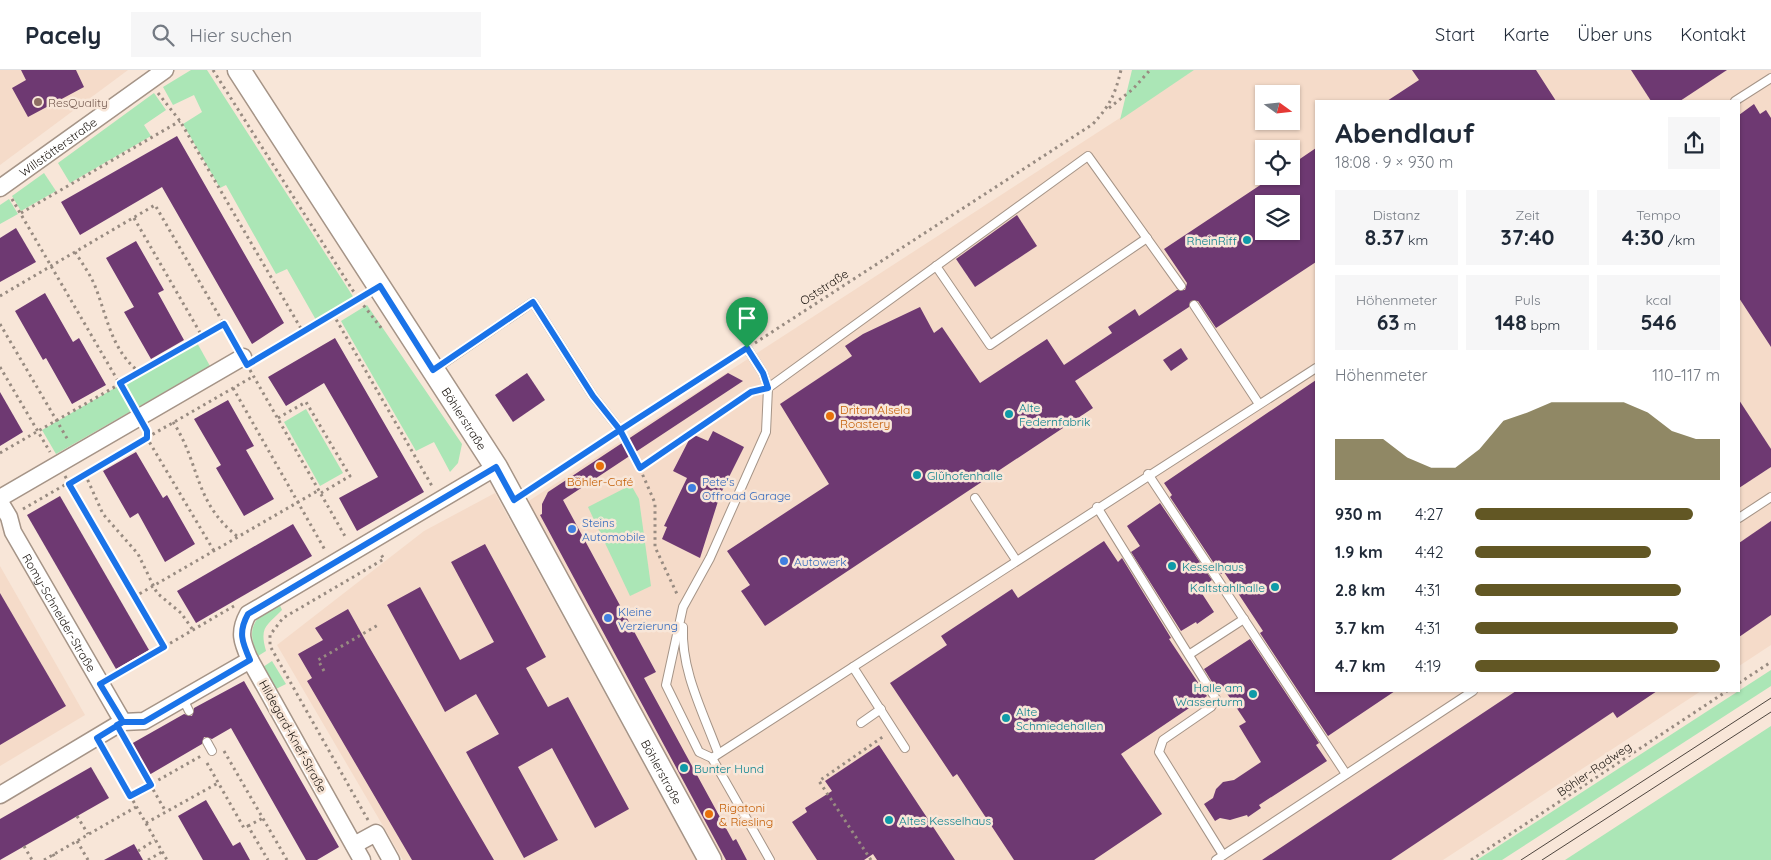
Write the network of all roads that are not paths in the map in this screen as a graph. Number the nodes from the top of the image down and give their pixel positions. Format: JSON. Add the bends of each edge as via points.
{"nodes":[{"id":1,"x":165,"y":70,"type":"edge"},
{"id":2,"x":239,"y":70,"type":"edge"},
{"id":3,"x":1771,"y":78,"type":"edge"},
{"id":4,"x":1737,"y":100,"type":"edge"},
{"id":5,"x":2,"y":186,"type":"edge"},
{"id":6,"x":1147,"y":238,"type":"junction"},
{"id":7,"x":936,"y":266,"type":"junction"},
{"id":8,"x":1181,"y":286,"type":"dead end"},
{"id":9,"x":1194,"y":305,"type":"dead end"},
{"id":10,"x":747,"y":348,"type":"road end"},
{"id":11,"x":245,"y":361,"type":"road end"},
{"id":12,"x":1315,"y":369,"type":"edge"},
{"id":13,"x":433,"y":370,"type":"junction"},
{"id":14,"x":768,"y":388,"type":"junction"},
{"id":15,"x":1259,"y":404,"type":"junction"},
{"id":16,"x":620,"y":430,"type":"road end"},
{"id":17,"x":496,"y":467,"type":"junction"},
{"id":18,"x":1148,"y":474,"type":"junction"},
{"id":19,"x":1771,"y":497,"type":"edge"},
{"id":20,"x":0,"y":498,"type":"edge"},
{"id":21,"x":975,"y":498,"type":"dead end"},
{"id":22,"x":0,"y":502,"type":"edge"},
{"id":23,"x":1097,"y":507,"type":"junction"},
{"id":24,"x":1740,"y":517,"type":"edge"},
{"id":25,"x":1016,"y":560,"type":"junction"},
{"id":26,"x":683,"y":607,"type":"junction"},
{"id":27,"x":1244,"y":619,"type":"junction"},
{"id":28,"x":1190,"y":654,"type":"junction"},
{"id":29,"x":250,"y":660,"type":"junction"},
{"id":30,"x":853,"y":667,"type":"junction"},
{"id":31,"x":1471,"y":692,"type":"edge"},
{"id":32,"x":880,"y":709,"type":"junction"},
{"id":33,"x":861,"y":723,"type":"dead end"},
{"id":34,"x":120,"y":724,"type":"junction"},
{"id":35,"x":207,"y":742,"type":"dead end"},
{"id":36,"x":905,"y":748,"type":"dead end"},
{"id":37,"x":212,"y":751,"type":"road end"},
{"id":38,"x":715,"y":756,"type":"junction"},
{"id":39,"x":1346,"y":774,"type":"junction"},
{"id":40,"x":0,"y":795,"type":"edge"},
{"id":41,"x":354,"y":845,"type":"junction"},
{"id":42,"x":1224,"y":855,"type":"junction"},
{"id":43,"x":362,"y":860,"type":"edge"},
{"id":44,"x":391,"y":860,"type":"edge"},
{"id":45,"x":710,"y":860,"type":"edge"},
{"id":46,"x":770,"y":860,"type":"edge"},
{"id":47,"x":1216,"y":860,"type":"edge"}],
"edges":[{"from":1,"to":5,"type":"street","name":"Willstätterstraße"},
{"from":2,"to":13,"type":"street","name":"Böhlerstraße"},
{"from":3,"to":4,"type":"lane"},
{"from":6,"to":7,"type":"lane","via":[[990,345]]},
{"from":6,"to":7,"type":"lane","via":[[1088,156]]},
{"from":6,"to":8,"type":"lane"},
{"from":7,"to":14,"type":"lane"},
{"from":9,"to":15,"type":"lane"},
{"from":10,"to":14,"type":"lane","via":[[763,373]]},
{"from":11,"to":20,"type":"street","via":[[162,404]]},
{"from":12,"to":15,"type":"lane"},
{"from":13,"to":16,"type":"lane","via":[[533,302],[593,396]]},
{"from":13,"to":17,"type":"street","name":"Böhlerstraße"},
{"from":14,"to":26,"type":"lane","via":[[766,432],[710,558]]},
{"from":15,"to":18,"type":"lane"},
{"from":17,"to":29,"type":"street","name":"Hildegard-Knef-Straße","via":[[248,614],[241,626],[240,639]]},
{"from":17,"to":45,"type":"street","name":"Böhlerstraße"},
{"from":18,"to":23,"type":"lane"},
{"from":18,"to":27,"type":"lane"},
{"from":19,"to":24,"type":"lane"},
{"from":21,"to":25,"type":"lane"},
{"from":22,"to":34,"type":"street","name":"Romy-Schneider-Straße","via":[[13,532]]},
{"from":23,"to":25,"type":"lane"},
{"from":23,"to":28,"type":"lane"},
{"from":25,"to":30,"type":"lane"},
{"from":26,"to":38,"type":"lane","via":[[682,648]]},
{"from":26,"to":38,"type":"lane","via":[[666,685],[699,752]]},
{"from":27,"to":28,"type":"lane"},
{"from":27,"to":39,"type":"lane"},
{"from":28,"to":42,"type":"lane","via":[[1214,693],[1215,702],[1162,740],[1159,752]]},
{"from":29,"to":34,"type":"street","via":[[186,705],[144,722]]},
{"from":29,"to":41,"type":"street","name":"Hildegard-Knef-Straße"},
{"from":30,"to":32,"type":"lane"},
{"from":30,"to":38,"type":"lane"},
{"from":31,"to":39,"type":"lane"},
{"from":32,"to":33,"type":"lane"},
{"from":32,"to":36,"type":"lane"},
{"from":34,"to":40,"type":"street"},
{"from":35,"to":37,"type":"lane"},
{"from":38,"to":46,"type":"lane"},
{"from":39,"to":42,"type":"lane"},
{"from":41,"to":43,"type":"street","name":"Hildegard-Knef-Straße"},
{"from":41,"to":44,"type":"street","via":[[376,833]]},
{"from":42,"to":47,"type":"lane"}]}
